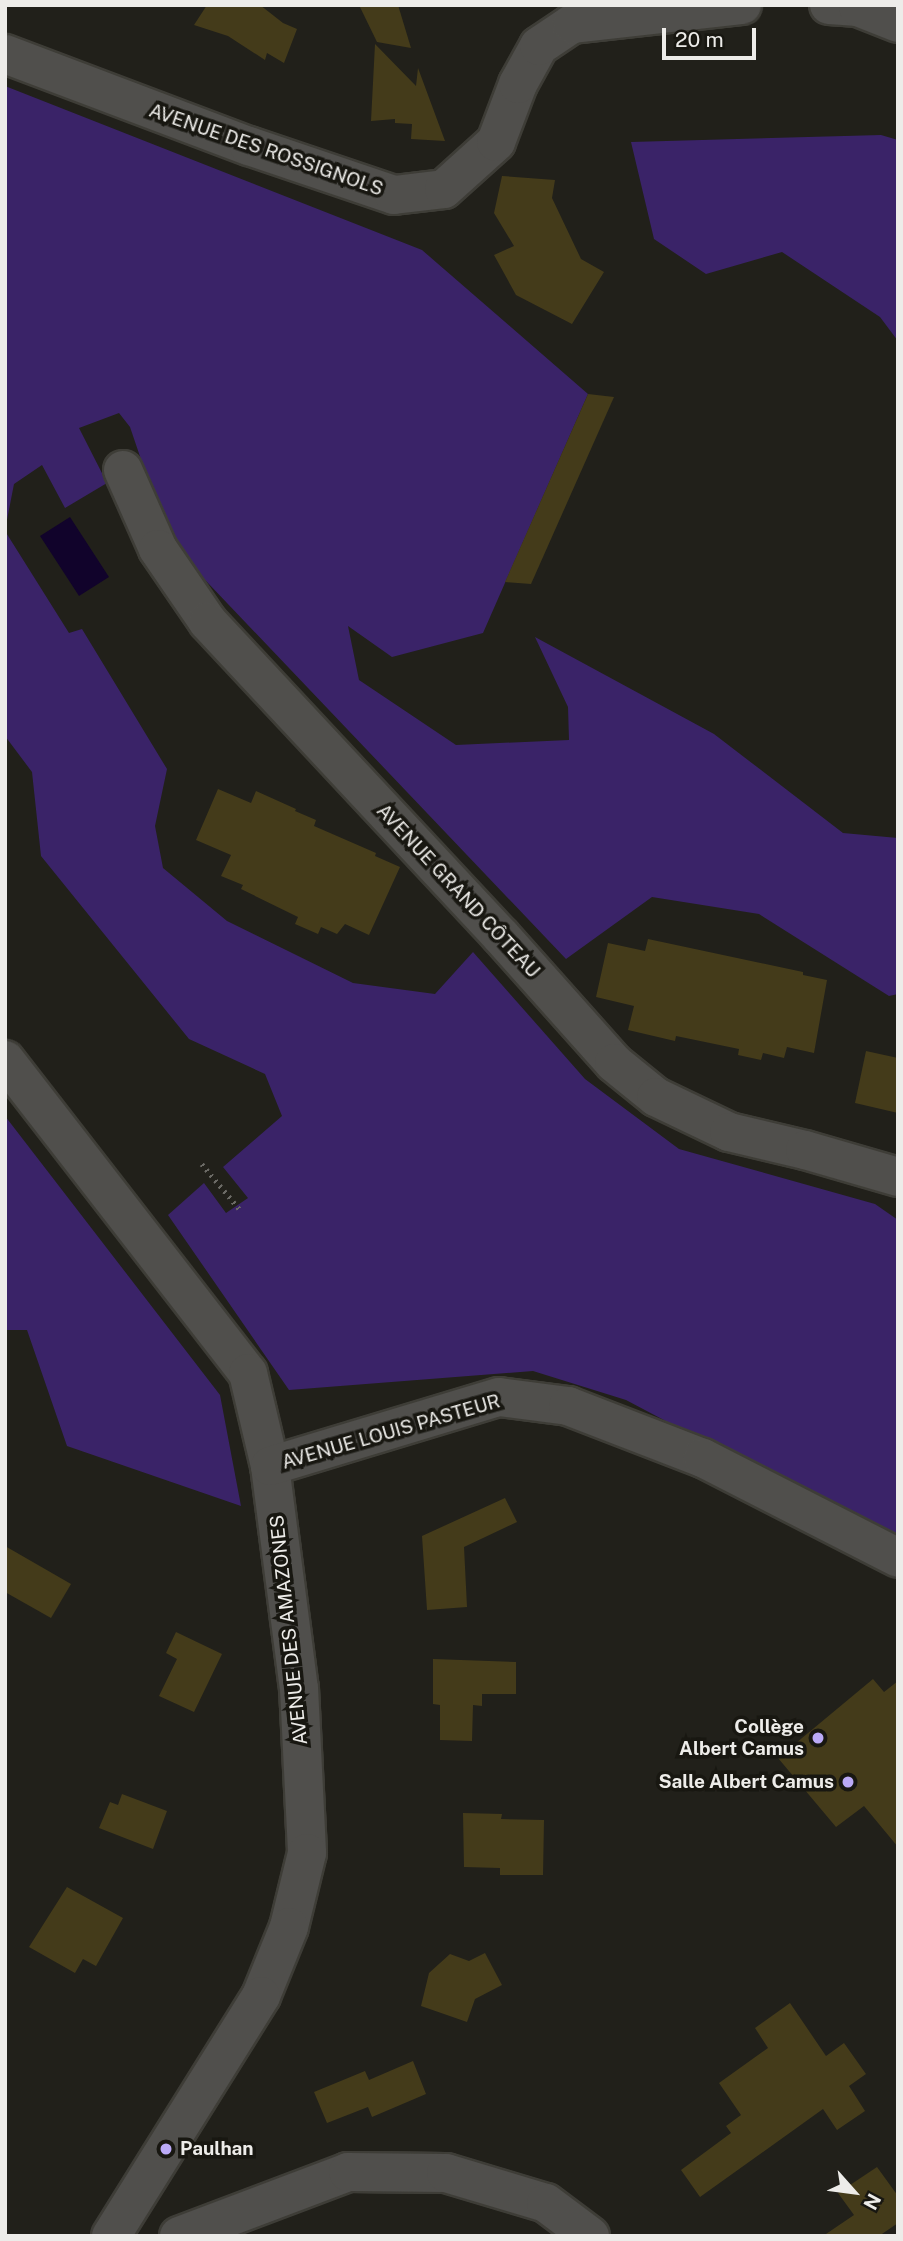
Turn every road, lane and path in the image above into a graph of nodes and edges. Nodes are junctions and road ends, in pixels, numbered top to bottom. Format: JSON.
{"nodes":[{"id":1,"x":742,"y":5,"type":"edge"},
{"id":2,"x":828,"y":5,"type":"edge"},
{"id":3,"x":898,"y":23,"type":"edge"},
{"id":4,"x":5,"y":54,"type":"edge"},
{"id":5,"x":123,"y":470,"type":"dead end"},
{"id":6,"x":5,"y":1060,"type":"edge"},
{"id":7,"x":202,"y":1164,"type":"dead end"},
{"id":8,"x":898,"y":1177,"type":"edge"},
{"id":9,"x":242,"y":1212,"type":"dead end"},
{"id":10,"x":270,"y":1466,"type":"junction"},
{"id":11,"x":898,"y":1558,"type":"edge"},
{"id":12,"x":110,"y":2236,"type":"edge"},
{"id":13,"x":179,"y":2236,"type":"edge"},
{"id":14,"x":590,"y":2236,"type":"edge"}],
"edges":[{"from":1,"to":4,"type":"street","name":"AVENUE DES ROSSIGNOLS"},
{"from":2,"to":3,"type":"street"},
{"from":5,"to":8,"type":"street","name":"AVENUE GRAND CÔTEAU"},
{"from":6,"to":10,"type":"street","name":"AVENUE DES AMAZONES"},
{"from":7,"to":9,"type":"path"},
{"from":10,"to":11,"type":"street","name":"AVENUE LOUIS PASTEUR"},
{"from":10,"to":12,"type":"street","name":"AVENUE DES AMAZONES"},
{"from":13,"to":14,"type":"street"}]}
